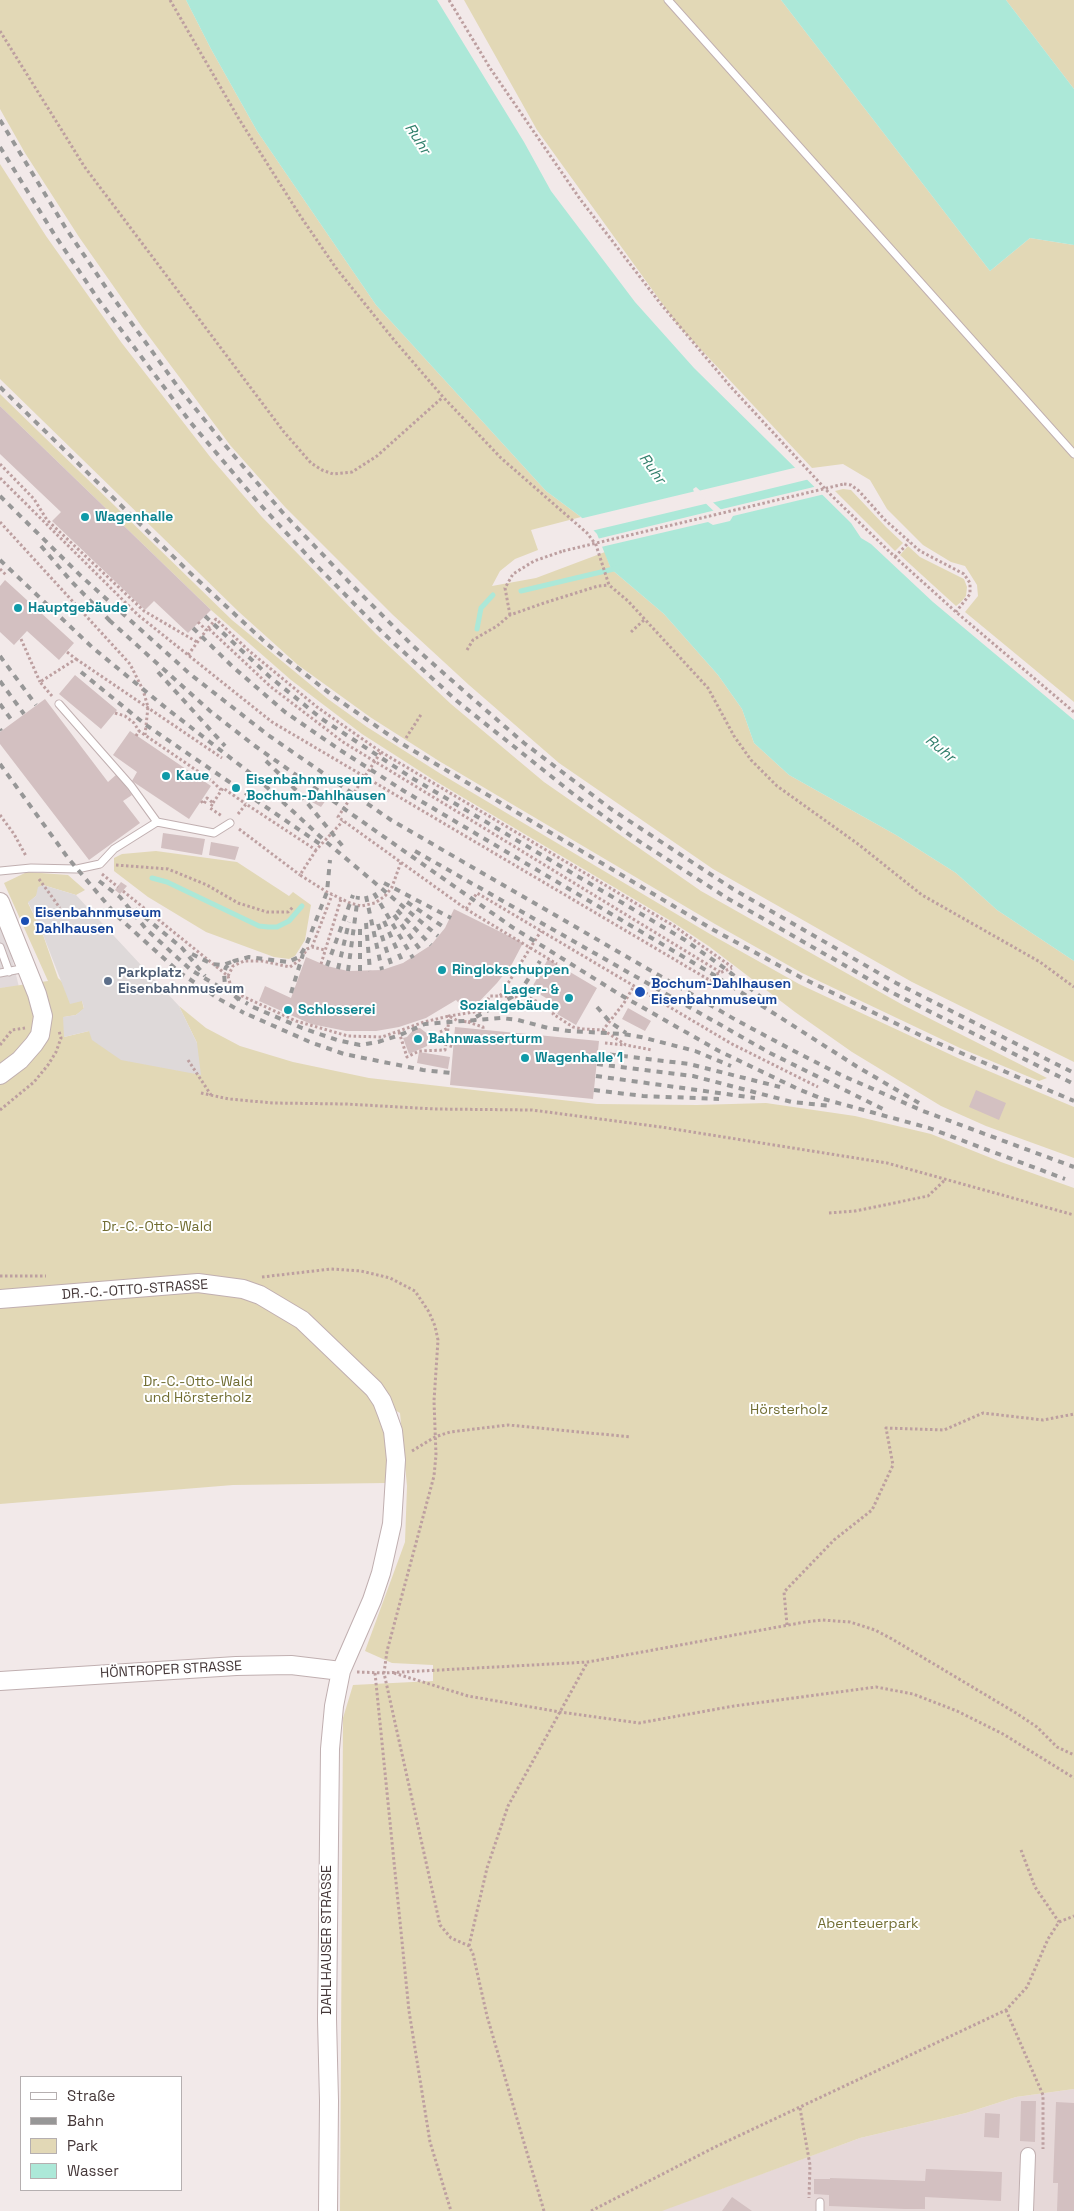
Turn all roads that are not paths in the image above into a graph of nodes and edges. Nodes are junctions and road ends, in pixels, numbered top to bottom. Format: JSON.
{"nodes":[{"id":1,"x":668,"y":0,"type":"edge"},
{"id":2,"x":1073,"y":451,"type":"edge"},
{"id":3,"x":59,"y":704,"type":"road end"},
{"id":4,"x":157,"y":822,"type":"junction"},
{"id":5,"x":230,"y":823,"type":"road end"},
{"id":6,"x":0,"y":871,"type":"edge"},
{"id":7,"x":0,"y":902,"type":"edge"},
{"id":8,"x":0,"y":946,"type":"edge"},
{"id":9,"x":27,"y":968,"type":"junction"},
{"id":10,"x":9,"y":972,"type":"junction"},
{"id":11,"x":0,"y":973,"type":"edge"},
{"id":12,"x":0,"y":1075,"type":"edge"},
{"id":13,"x":0,"y":1299,"type":"edge"},
{"id":14,"x":396,"y":1484,"type":"joint"},
{"id":15,"x":341,"y":1671,"type":"junction"},
{"id":16,"x":0,"y":1681,"type":"edge"},
{"id":17,"x":1028,"y":2155,"type":"road end"},
{"id":18,"x":820,"y":2202,"type":"dead end"},
{"id":19,"x":328,"y":2211,"type":"edge"},
{"id":20,"x":820,"y":2211,"type":"edge"},
{"id":21,"x":1026,"y":2211,"type":"edge"}],
"edges":[{"from":1,"to":2,"type":"lane"},
{"from":3,"to":4,"type":"lane"},
{"from":4,"to":5,"type":"lane"},
{"from":4,"to":6,"type":"lane"},
{"from":7,"to":9,"type":"street"},
{"from":8,"to":10,"type":"lane"},
{"from":9,"to":10,"type":"lane"},
{"from":9,"to":12,"type":"street"},
{"from":10,"to":11,"type":"lane"},
{"from":13,"to":14,"type":"street","name":"DR.-C.-OTTO-STRASSE"},
{"from":14,"to":15,"type":"street","name":"DAHLHAUSER STRASSE"},
{"from":15,"to":16,"type":"street","name":"HÖNTROPER STRASSE"},
{"from":15,"to":19,"type":"street","name":"DAHLHAUSER STRASSE"},
{"from":17,"to":21,"type":"street"},
{"from":18,"to":20,"type":"lane"}]}
